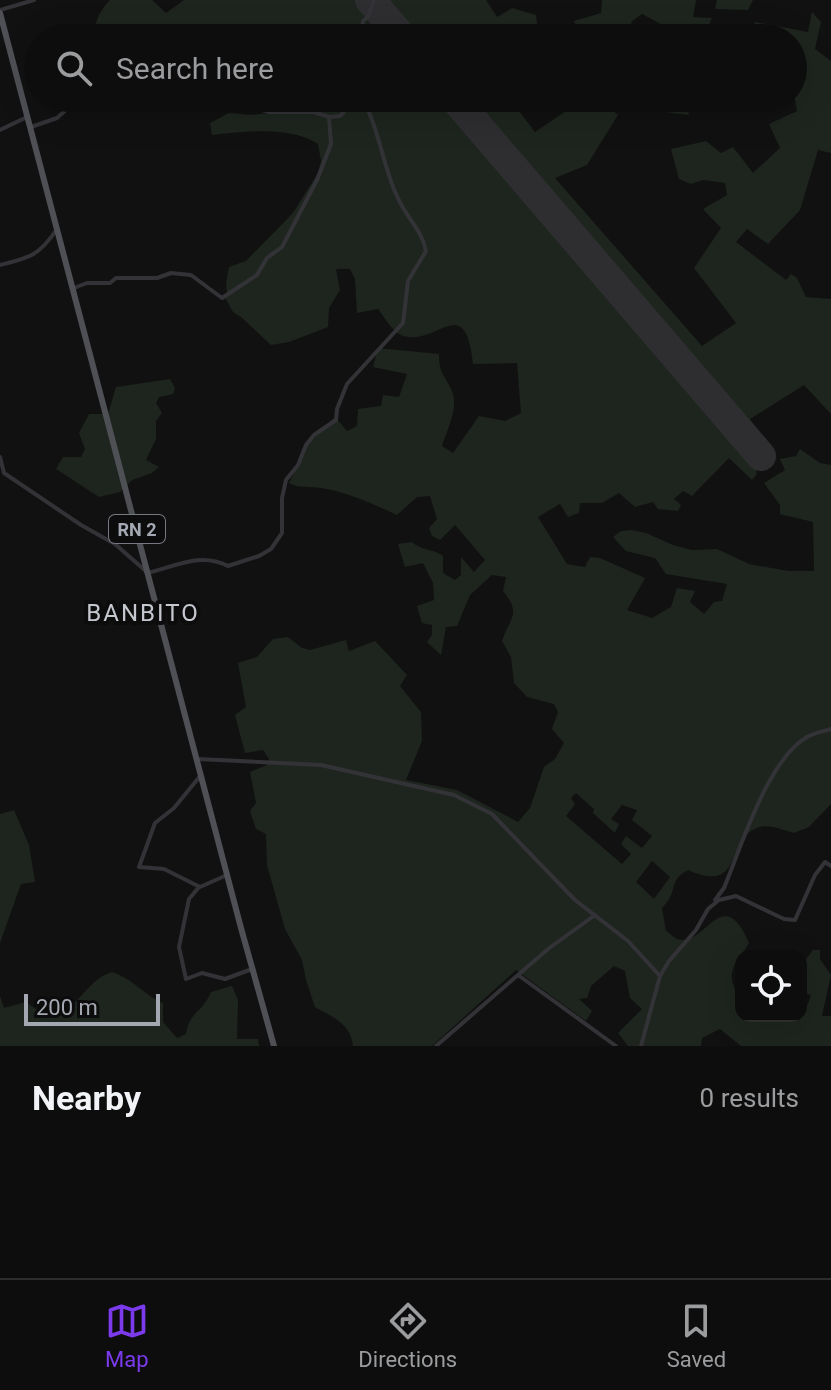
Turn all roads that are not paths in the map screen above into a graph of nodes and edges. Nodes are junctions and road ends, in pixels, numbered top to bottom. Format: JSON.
{"nodes":[{"id":1,"x":34,"y":0,"type":"edge"},
{"id":2,"x":374,"y":0,"type":"edge"},
{"id":3,"x":0,"y":11,"type":"edge"},
{"id":4,"x":363,"y":24,"type":"edge"},
{"id":5,"x":24,"y":105,"type":"edge"},
{"id":6,"x":26,"y":112,"type":"edge"},
{"id":7,"x":64,"y":112,"type":"edge"},
{"id":8,"x":270,"y":112,"type":"edge"},
{"id":9,"x":314,"y":112,"type":"edge"},
{"id":10,"x":314,"y":112,"type":"edge"},
{"id":11,"x":344,"y":112,"type":"edge"},
{"id":12,"x":371,"y":112,"type":"edge"},
{"id":13,"x":27,"y":117,"type":"junction"},
{"id":14,"x":329,"y":117,"type":"junction"},
{"id":15,"x":29,"y":128,"type":"junction"},
{"id":16,"x":0,"y":130,"type":"edge"},
{"id":17,"x":58,"y":227,"type":"junction"},
{"id":18,"x":0,"y":265,"type":"edge"},
{"id":19,"x":74,"y":288,"type":"junction"},
{"id":20,"x":1,"y":461,"type":"edge"},
{"id":21,"x":148,"y":573,"type":"junction"},
{"id":22,"x":831,"y":729,"type":"edge"},
{"id":23,"x":197,"y":759,"type":"junction"},
{"id":24,"x":201,"y":775,"type":"junction"},
{"id":25,"x":831,"y":866,"type":"edge"},
{"id":26,"x":227,"y":875,"type":"junction"},
{"id":27,"x":200,"y":887,"type":"junction"},
{"id":28,"x":708,"y":909,"type":"junction"},
{"id":29,"x":595,"y":915,"type":"junction"},
{"id":30,"x":252,"y":969,"type":"junction"},
{"id":31,"x":518,"y":975,"type":"junction"},
{"id":32,"x":660,"y":976,"type":"junction"},
{"id":33,"x":274,"y":1046,"type":"edge"},
{"id":34,"x":436,"y":1046,"type":"edge"},
{"id":35,"x":616,"y":1046,"type":"edge"},
{"id":36,"x":641,"y":1046,"type":"edge"}],
"edges":[{"from":1,"to":3,"type":"street"},
{"from":2,"to":4,"type":"street"},
{"from":3,"to":5,"type":"main road","number":"RN 2"},
{"from":6,"to":13,"type":"main road","number":"RN 2"},
{"from":7,"to":15,"type":"street"},
{"from":8,"to":10,"type":"street"},
{"from":9,"to":14,"type":"street"},
{"from":11,"to":14,"type":"street"},
{"from":12,"to":21,"type":"street"},
{"from":13,"to":15,"type":"main road","number":"RN 2"},
{"from":13,"to":16,"type":"street"},
{"from":14,"to":19,"type":"street"},
{"from":15,"to":17,"type":"main road","number":"RN 2"},
{"from":17,"to":18,"type":"street"},
{"from":17,"to":19,"type":"main road","number":"RN 2"},
{"from":19,"to":21,"type":"main road","number":"RN 2"},
{"from":20,"to":21,"type":"street"},
{"from":21,"to":23,"type":"main road","number":"RN 2"},
{"from":22,"to":28,"type":"street"},
{"from":23,"to":24,"type":"main road","number":"RN 2"},
{"from":23,"to":29,"type":"street"},
{"from":24,"to":26,"type":"main road","number":"RN 2"},
{"from":24,"to":27,"type":"street"},
{"from":25,"to":28,"type":"street"},
{"from":26,"to":27,"type":"street"},
{"from":26,"to":30,"type":"main road","number":"RN 2"},
{"from":27,"to":30,"type":"street"},
{"from":28,"to":32,"type":"street"},
{"from":29,"to":31,"type":"street"},
{"from":29,"to":32,"type":"street"},
{"from":30,"to":33,"type":"main road","number":"RN 2"},
{"from":31,"to":34,"type":"street"},
{"from":31,"to":35,"type":"street"},
{"from":32,"to":36,"type":"street"}]}
